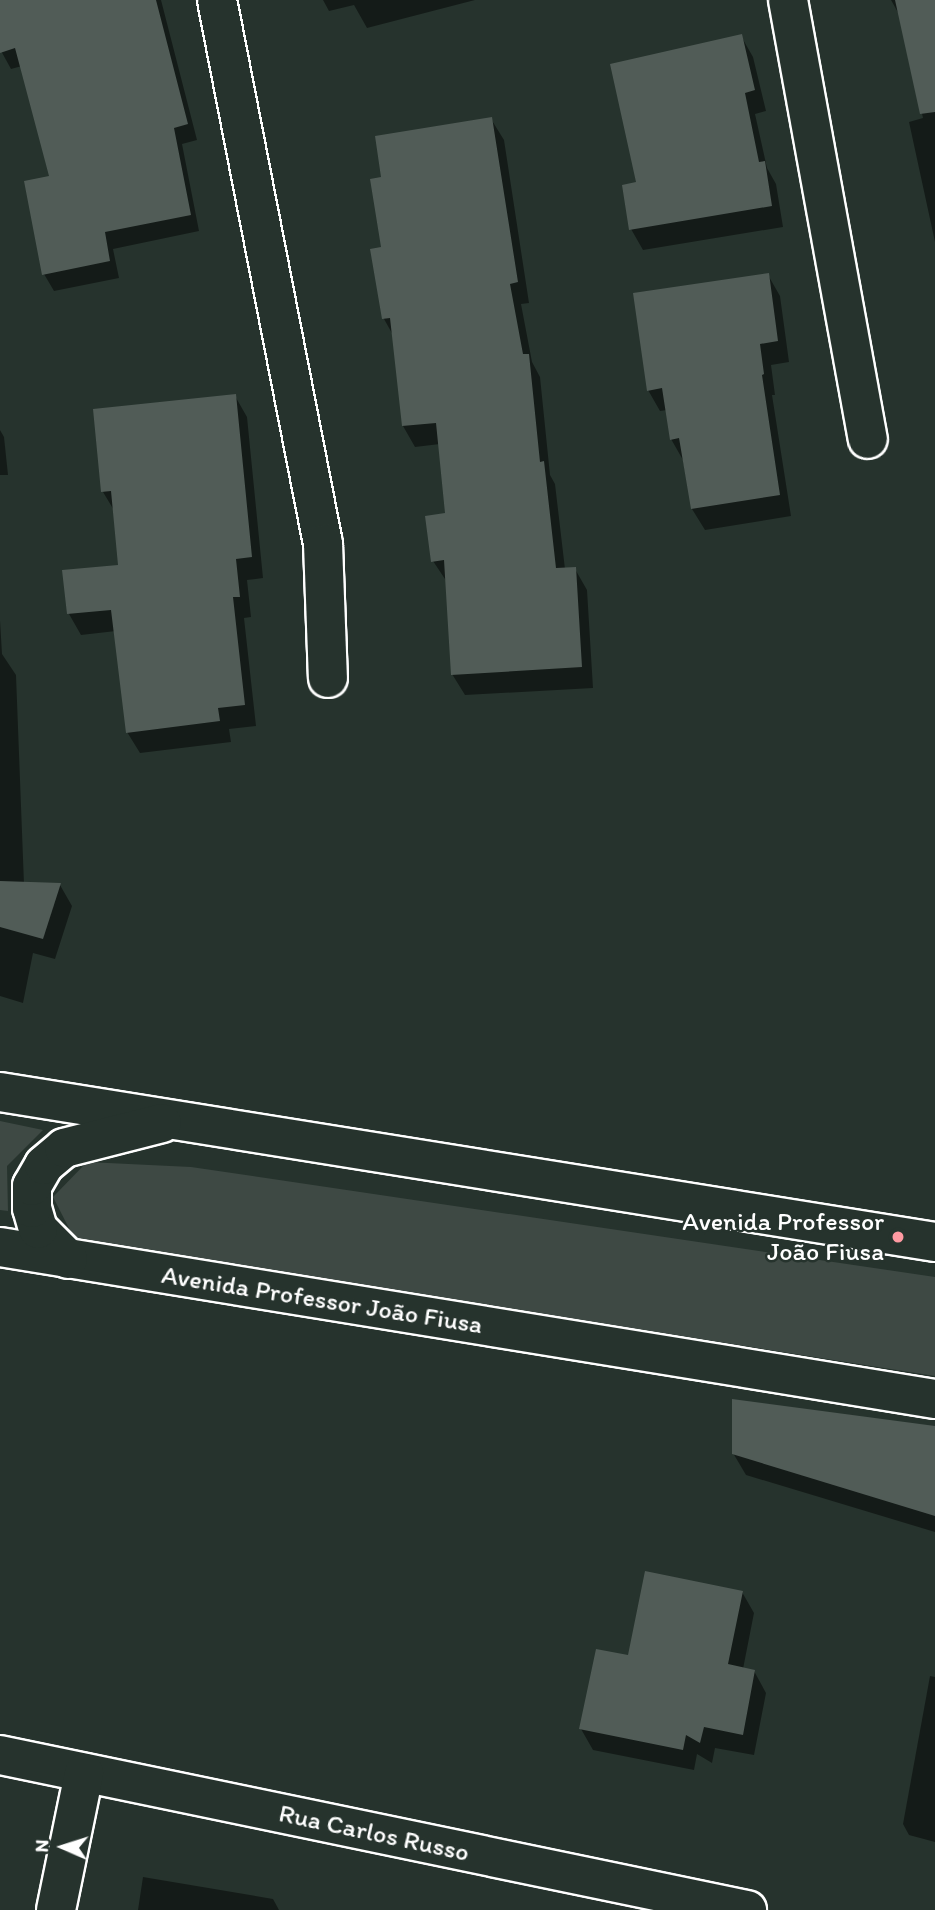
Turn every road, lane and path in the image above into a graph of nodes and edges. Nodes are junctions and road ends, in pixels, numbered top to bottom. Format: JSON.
{"nodes":[{"id":1,"x":217,"y":0,"type":"edge"},
{"id":2,"x":788,"y":0,"type":"edge"},
{"id":3,"x":868,"y":439,"type":"dead end"},
{"id":4,"x":328,"y":678,"type":"dead end"},
{"id":5,"x":0,"y":1092,"type":"edge"},
{"id":6,"x":178,"y":1119,"type":"junction"},
{"id":7,"x":935,"y":1242,"type":"edge"},
{"id":8,"x":0,"y":1247,"type":"edge"},
{"id":9,"x":68,"y":1259,"type":"junction"},
{"id":10,"x":935,"y":1399,"type":"edge"},
{"id":11,"x":0,"y":1755,"type":"edge"},
{"id":12,"x":84,"y":1773,"type":"junction"},
{"id":13,"x":56,"y":1910,"type":"edge"},
{"id":14,"x":747,"y":1910,"type":"edge"}],
"edges":[{"from":1,"to":4,"type":"main road"},
{"from":2,"to":3,"type":"main road"},
{"from":5,"to":6,"type":"main road"},
{"from":6,"to":7,"type":"main road"},
{"from":6,"to":9,"type":"main road"},
{"from":8,"to":9,"type":"main road","name":"Avenida Professor João Fiusa"},
{"from":9,"to":10,"type":"main road","name":"Avenida Professor João Fiusa"},
{"from":11,"to":12,"type":"main road","name":"Rua Carlos Russo"},
{"from":12,"to":13,"type":"main road"},
{"from":12,"to":14,"type":"main road","name":"Rua Carlos Russo"}]}
